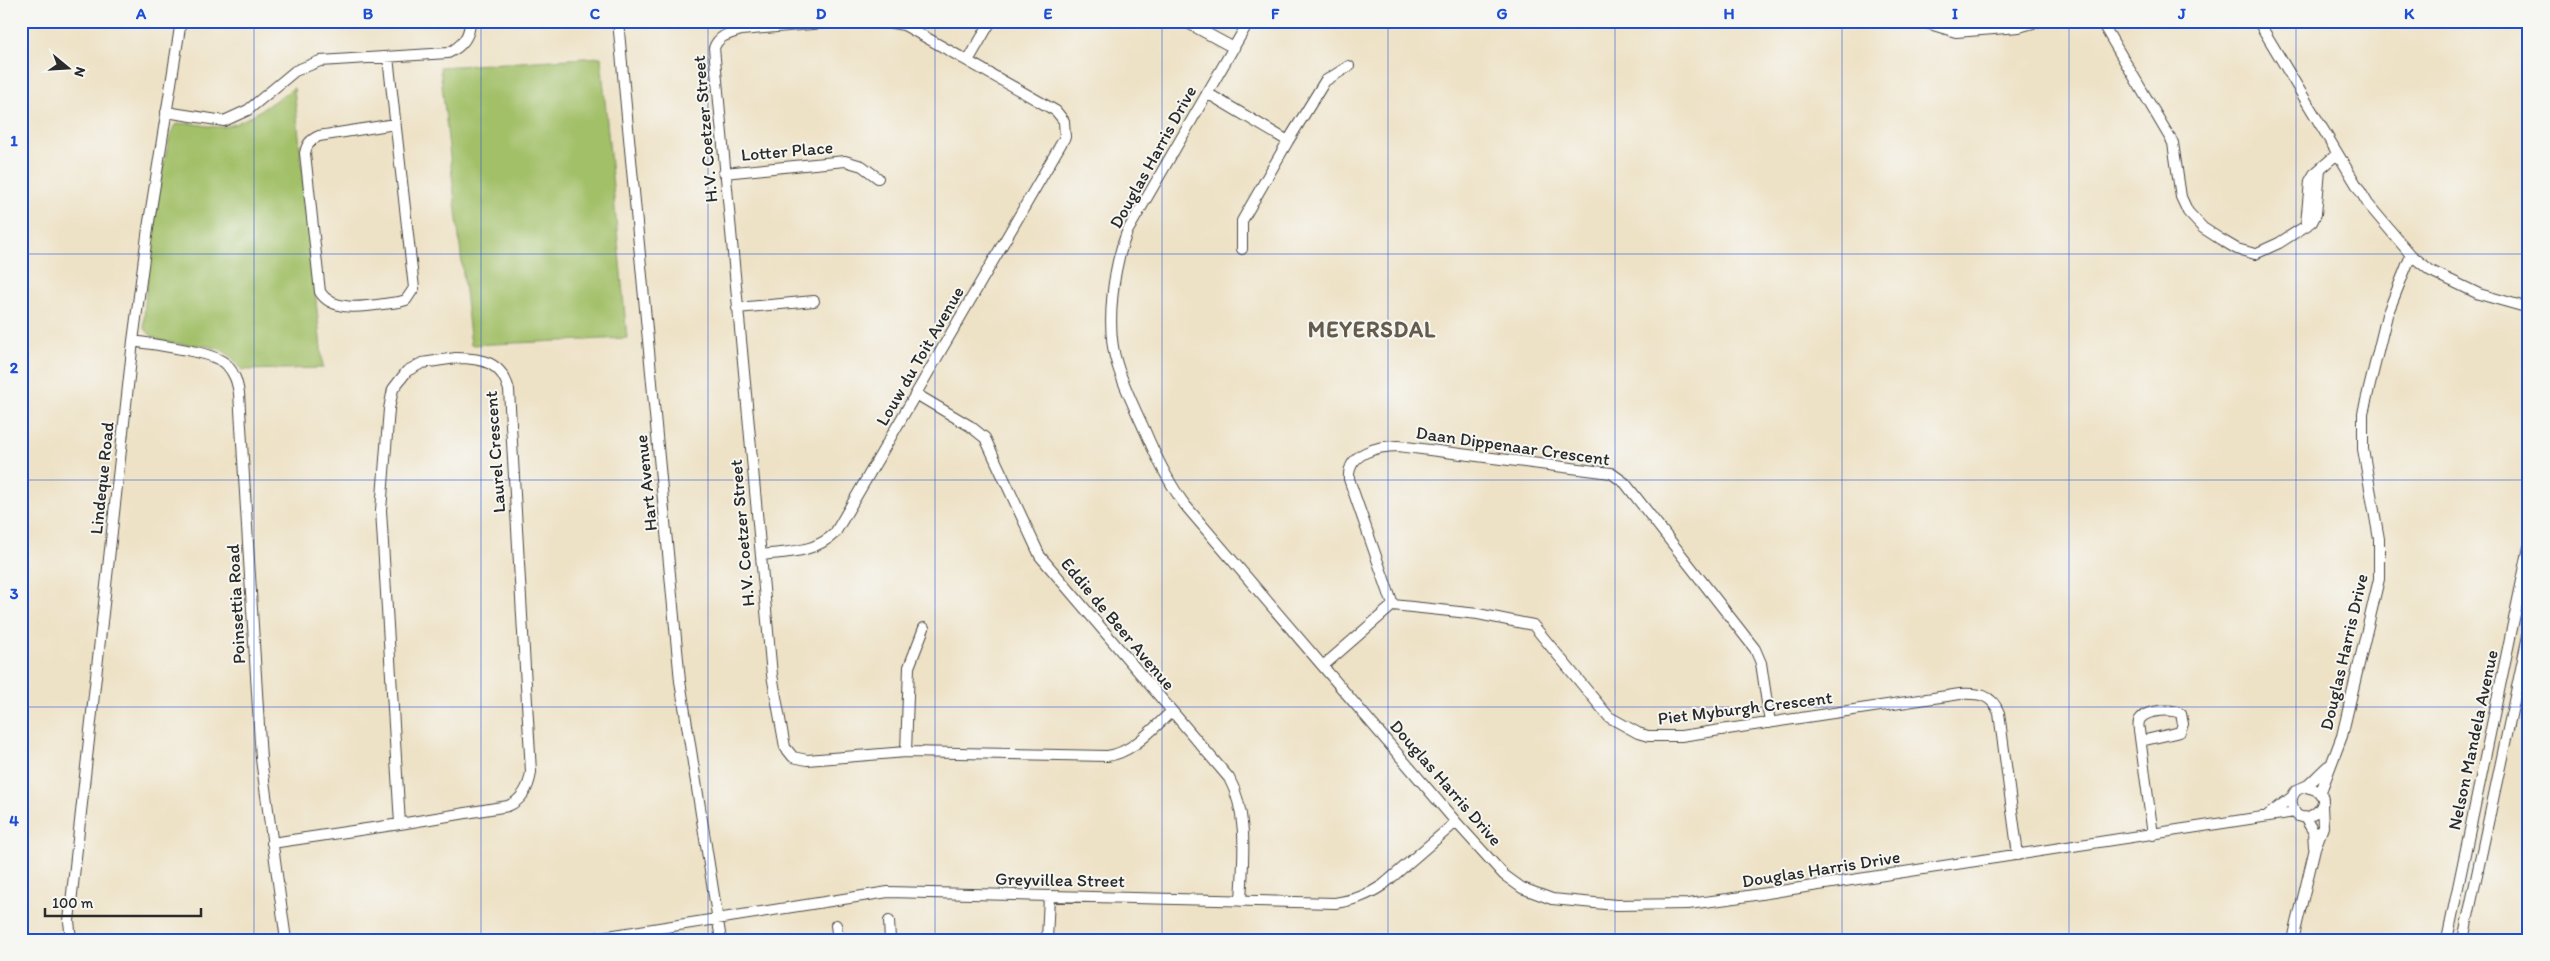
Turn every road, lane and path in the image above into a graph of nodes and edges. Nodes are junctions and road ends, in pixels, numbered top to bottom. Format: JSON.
{"nodes":[{"id":1,"x":181,"y":21,"type":"edge"},
{"id":2,"x":470,"y":21,"type":"edge"},
{"id":3,"x":618,"y":21,"type":"edge"},
{"id":4,"x":846,"y":21,"type":"edge"},
{"id":5,"x":881,"y":21,"type":"edge"},
{"id":6,"x":991,"y":21,"type":"edge"},
{"id":7,"x":1184,"y":21,"type":"edge"},
{"id":8,"x":1249,"y":21,"type":"edge"},
{"id":9,"x":1920,"y":21,"type":"edge"},
{"id":10,"x":2040,"y":21,"type":"edge"},
{"id":11,"x":2101,"y":21,"type":"edge"},
{"id":12,"x":2258,"y":21,"type":"edge"},
{"id":13,"x":1234,"y":48,"type":"junction"},
{"id":14,"x":388,"y":57,"type":"junction"},
{"id":15,"x":968,"y":61,"type":"junction"},
{"id":16,"x":1349,"y":66,"type":"dead end"},
{"id":17,"x":1207,"y":93,"type":"junction"},
{"id":18,"x":166,"y":112,"type":"junction"},
{"id":19,"x":395,"y":124,"type":"junction"},
{"id":20,"x":1288,"y":141,"type":"junction"},
{"id":21,"x":2337,"y":154,"type":"junction"},
{"id":22,"x":724,"y":173,"type":"junction"},
{"id":23,"x":878,"y":178,"type":"dead end"},
{"id":24,"x":1242,"y":248,"type":"dead end"},
{"id":25,"x":2410,"y":255,"type":"junction"},
{"id":26,"x":814,"y":301,"type":"dead end"},
{"id":27,"x":737,"y":308,"type":"junction"},
{"id":28,"x":2527,"y":308,"type":"edge"},
{"id":29,"x":133,"y":340,"type":"junction"},
{"id":30,"x":916,"y":394,"type":"junction"},
{"id":31,"x":2529,"y":548,"type":"edge"},
{"id":32,"x":761,"y":556,"type":"junction"},
{"id":33,"x":1393,"y":604,"type":"junction"},
{"id":34,"x":924,"y":628,"type":"dead end"},
{"id":35,"x":2529,"y":631,"type":"edge"},
{"id":36,"x":1323,"y":666,"type":"junction"},
{"id":37,"x":1171,"y":712,"type":"junction"},
{"id":38,"x":1770,"y":724,"type":"junction"},
{"id":39,"x":2141,"y":741,"type":"junction"},
{"id":40,"x":906,"y":752,"type":"junction"},
{"id":41,"x":2330,"y":764,"type":"junction"},
{"id":42,"x":2306,"y":787,"type":"junction"},
{"id":43,"x":2292,"y":797,"type":"junction"},
{"id":44,"x":2321,"y":799,"type":"junction"},
{"id":45,"x":2268,"y":815,"type":"junction"},
{"id":46,"x":2300,"y":815,"type":"junction"},
{"id":47,"x":1456,"y":822,"type":"junction"},
{"id":48,"x":400,"y":824,"type":"junction"},
{"id":49,"x":2153,"y":835,"type":"junction"},
{"id":50,"x":272,"y":842,"type":"junction"},
{"id":51,"x":2315,"y":848,"type":"junction"},
{"id":52,"x":2018,"y":855,"type":"junction"},
{"id":53,"x":1049,"y":896,"type":"junction"},
{"id":54,"x":1241,"y":901,"type":"junction"},
{"id":55,"x":717,"y":916,"type":"junction"},
{"id":56,"x":889,"y":921,"type":"dead end"},
{"id":57,"x":836,"y":926,"type":"dead end"},
{"id":58,"x":71,"y":940,"type":"edge"},
{"id":59,"x":286,"y":940,"type":"edge"},
{"id":60,"x":583,"y":940,"type":"edge"},
{"id":61,"x":721,"y":940,"type":"edge"},
{"id":62,"x":838,"y":940,"type":"edge"},
{"id":63,"x":890,"y":940,"type":"edge"},
{"id":64,"x":1048,"y":940,"type":"edge"},
{"id":65,"x":2293,"y":940,"type":"edge"},
{"id":66,"x":2447,"y":940,"type":"edge"},
{"id":67,"x":2463,"y":940,"type":"edge"}],
"edges":[{"from":1,"to":18,"type":"street","name":"Lindeque Road"},
{"from":2,"to":14,"type":"street"},
{"from":3,"to":55,"type":"street","name":"Hart Avenue"},
{"from":4,"to":22,"type":"street","name":"H.V. Coetzer Street"},
{"from":5,"to":15,"type":"street"},
{"from":6,"to":15,"type":"street"},
{"from":7,"to":13,"type":"street"},
{"from":8,"to":13,"type":"street","name":"Douglas Harris Drive"},
{"from":9,"to":10,"type":"street"},
{"from":11,"to":21,"type":"street"},
{"from":12,"to":21,"type":"street"},
{"from":13,"to":17,"type":"street","name":"Douglas Harris Drive"},
{"from":14,"to":18,"type":"street"},
{"from":14,"to":19,"type":"street"},
{"from":15,"to":30,"type":"street","name":"Louw du Toit Avenue"},
{"from":16,"to":20,"type":"street"},
{"from":17,"to":20,"type":"street"},
{"from":17,"to":36,"type":"street","name":"Douglas Harris Drive"},
{"from":18,"to":29,"type":"street","name":"Lindeque Road"},
{"from":19,"to":19,"type":"street"},
{"from":20,"to":24,"type":"street"},
{"from":21,"to":25,"type":"street"},
{"from":22,"to":23,"type":"street","name":"Lotter Place"},
{"from":22,"to":27,"type":"street","name":"H.V. Coetzer Street"},
{"from":25,"to":28,"type":"street"},
{"from":25,"to":41,"type":"street","name":"Douglas Harris Drive"},
{"from":26,"to":27,"type":"street"},
{"from":27,"to":32,"type":"street","name":"H.V. Coetzer Street"},
{"from":29,"to":50,"type":"street","name":"Poinsettia Road"},
{"from":29,"to":58,"type":"street","name":"Lindeque Road"},
{"from":30,"to":32,"type":"street","name":"Louw du Toit Avenue"},
{"from":30,"to":37,"type":"street","name":"Eddie de Beer Avenue"},
{"from":31,"to":66,"type":"street","name":"Nelson Mandela Avenue"},
{"from":32,"to":40,"type":"street","name":"H.V. Coetzer Street"},
{"from":33,"to":36,"type":"street"},
{"from":33,"to":38,"type":"street","name":"Piet Myburgh Crescent"},
{"from":33,"to":38,"type":"street","name":"Daan Dippenaar Crescent"},
{"from":34,"to":40,"type":"street"},
{"from":35,"to":67,"type":"street","name":"Nelson Mandela Avenue"},
{"from":36,"to":47,"type":"street","name":"Douglas Harris Drive"},
{"from":37,"to":40,"type":"street","name":"H.V. Coetzer Street"},
{"from":37,"to":54,"type":"street","name":"Eddie de Beer Avenue"},
{"from":38,"to":52,"type":"street","name":"Piet Myburgh Crescent"},
{"from":39,"to":39,"type":"street"},
{"from":39,"to":49,"type":"street"},
{"from":41,"to":42,"type":"street","name":"Douglas Harris Drive"},
{"from":41,"to":44,"type":"street","name":"Douglas Harris Drive"},
{"from":42,"to":43,"type":"street","name":"Douglas Harris Drive"},
{"from":42,"to":44,"type":"street"},
{"from":43,"to":45,"type":"street","name":"Douglas Harris Drive"},
{"from":43,"to":46,"type":"street"},
{"from":44,"to":46,"type":"street"},
{"from":44,"to":51,"type":"street","name":"Douglas Harris Drive"},
{"from":45,"to":46,"type":"street"},
{"from":45,"to":49,"type":"street","name":"Douglas Harris Drive"},
{"from":46,"to":51,"type":"street"},
{"from":47,"to":52,"type":"street","name":"Douglas Harris Drive"},
{"from":47,"to":54,"type":"street","name":"Greyvillea Street"},
{"from":48,"to":48,"type":"street","name":"Laurel Crescent"},
{"from":48,"to":50,"type":"street"},
{"from":49,"to":52,"type":"street","name":"Douglas Harris Drive"},
{"from":50,"to":59,"type":"street","name":"Poinsettia Road"},
{"from":51,"to":65,"type":"street","name":"Douglas Harris Drive"},
{"from":53,"to":54,"type":"street","name":"Greyvillea Street"},
{"from":53,"to":55,"type":"street","name":"Greyvillea Street"},
{"from":53,"to":64,"type":"street"},
{"from":55,"to":60,"type":"street","name":"Greyvillea Street"},
{"from":55,"to":61,"type":"street","name":"Hart Avenue"},
{"from":56,"to":63,"type":"street"},
{"from":57,"to":62,"type":"street"}]}
